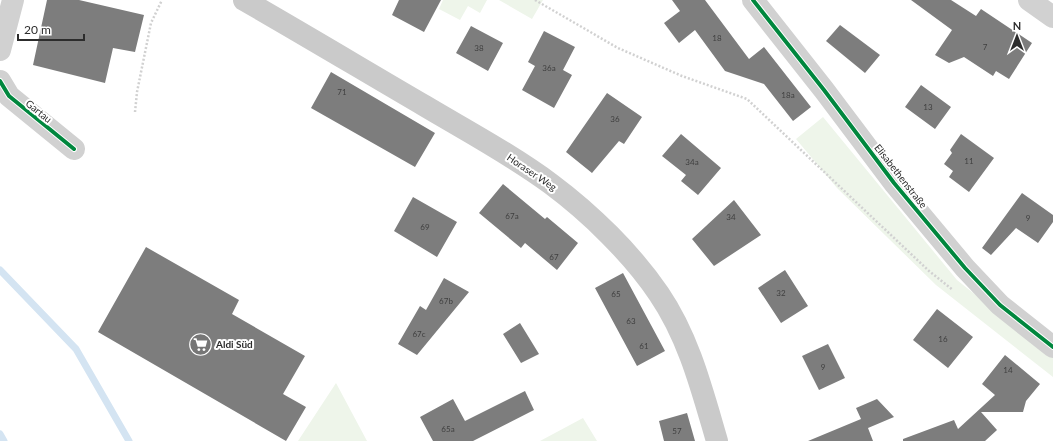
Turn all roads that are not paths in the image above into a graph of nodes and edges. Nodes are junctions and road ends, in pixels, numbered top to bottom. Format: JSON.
{"nodes":[{"id":1,"x":13,"y":0,"type":"edge"},
{"id":2,"x":244,"y":0,"type":"edge"},
{"id":3,"x":753,"y":0,"type":"edge"},
{"id":4,"x":1029,"y":0,"type":"edge"},
{"id":5,"x":1053,"y":17,"type":"edge"},
{"id":6,"x":0,"y":50,"type":"edge"},
{"id":7,"x":0,"y":81,"type":"edge"},
{"id":8,"x":74,"y":149,"type":"dead end"},
{"id":9,"x":1053,"y":347,"type":"edge"},
{"id":10,"x":717,"y":441,"type":"edge"}],
"edges":[{"from":1,"to":6,"type":"street"},
{"from":2,"to":10,"type":"main road","name":"Horaser Weg"},
{"from":3,"to":9,"type":"street","name":"Elisabethenstraße"},
{"from":4,"to":5,"type":"street"},
{"from":7,"to":8,"type":"street","name":"Gartau"}]}
